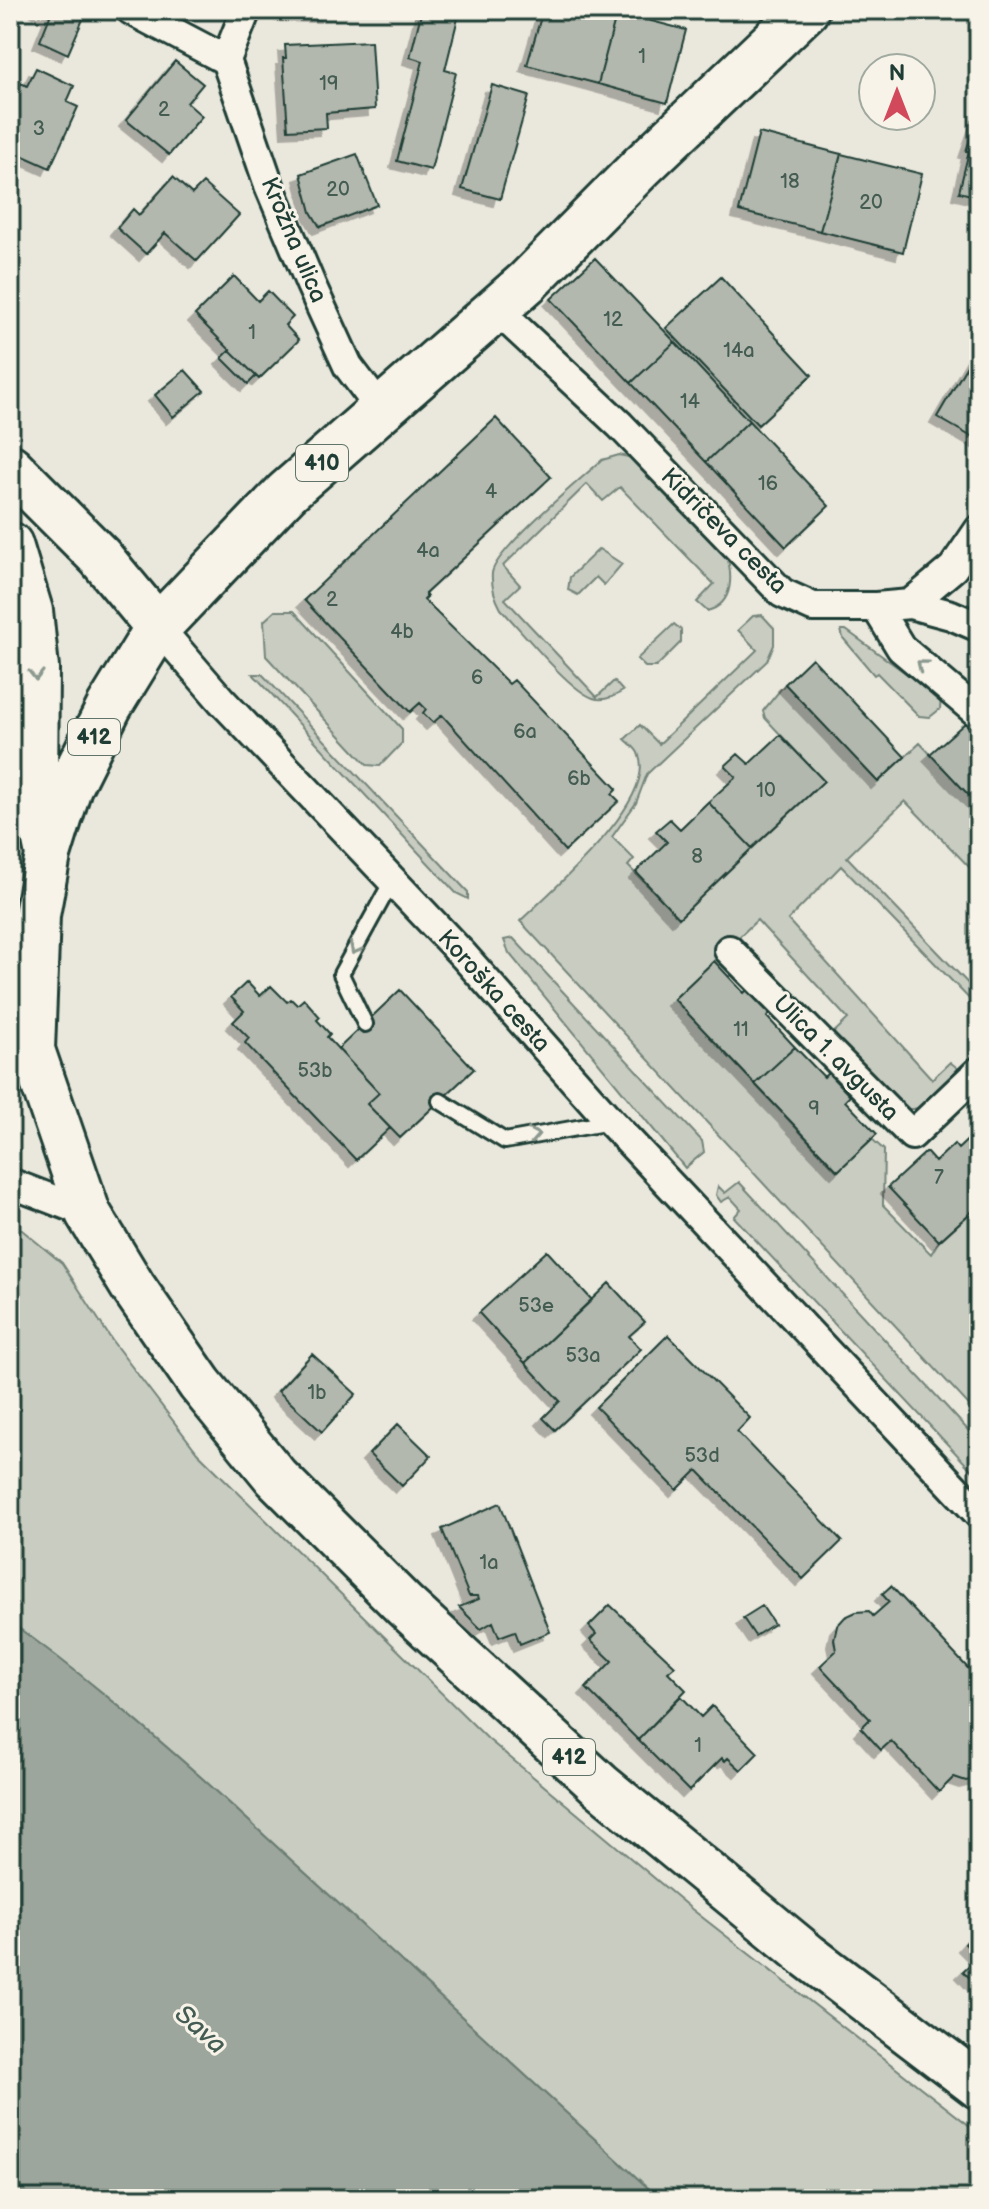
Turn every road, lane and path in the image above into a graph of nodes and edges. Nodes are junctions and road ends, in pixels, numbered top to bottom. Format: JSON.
{"nodes":[{"id":1,"x":131,"y":10,"type":"edge"},
{"id":2,"x":246,"y":10,"type":"edge"},
{"id":3,"x":806,"y":10,"type":"edge"},
{"id":4,"x":226,"y":60,"type":"junction"},
{"id":5,"x":496,"y":309,"type":"junction"},
{"id":6,"x":382,"y":411,"type":"junction"},
{"id":7,"x":10,"y":467,"type":"edge"},
{"id":8,"x":979,"y":530,"type":"edge"},
{"id":9,"x":10,"y":545,"type":"edge"},
{"id":10,"x":910,"y":604,"type":"junction"},
{"id":11,"x":876,"y":607,"type":"junction"},
{"id":12,"x":158,"y":627,"type":"junction"},
{"id":13,"x":979,"y":627,"type":"edge"},
{"id":14,"x":979,"y":714,"type":"edge"},
{"id":15,"x":48,"y":855,"type":"junction"},
{"id":16,"x":392,"y":881,"type":"junction"},
{"id":17,"x":729,"y":950,"type":"dead end"},
{"id":18,"x":365,"y":1024,"type":"dead end"},
{"id":19,"x":21,"y":1063,"type":"edge"},
{"id":20,"x":979,"y":1071,"type":"edge"},
{"id":21,"x":440,"y":1101,"type":"dead end"},
{"id":22,"x":611,"y":1122,"type":"junction"},
{"id":23,"x":10,"y":1183,"type":"edge"},
{"id":24,"x":88,"y":1213,"type":"junction"},
{"id":25,"x":979,"y":1514,"type":"edge"},
{"id":26,"x":979,"y":2086,"type":"edge"}],
"edges":[{"from":1,"to":4,"type":"street"},
{"from":2,"to":4,"type":"street"},
{"from":3,"to":5,"type":"main road","number":"410"},
{"from":4,"to":6,"type":"street","name":"Krožna ulica"},
{"from":5,"to":6,"type":"main road","number":"410"},
{"from":5,"to":11,"type":"street","name":"Kidričeva cesta"},
{"from":6,"to":12,"type":"main road","number":"410"},
{"from":7,"to":12,"type":"main road","name":"Koroška cesta"},
{"from":8,"to":10,"type":"street"},
{"from":9,"to":15,"type":"main road","number":"412","one_way":true},
{"from":10,"to":11,"type":"street","name":"Kidričeva cesta"},
{"from":10,"to":13,"type":"street"},
{"from":14,"to":11,"type":"street","one_way":true},
{"from":12,"to":15,"type":"main road","number":"412"},
{"from":12,"to":16,"type":"street","name":"Koroška cesta"},
{"from":15,"to":19,"type":"main road","number":"412"},
{"from":16,"to":18,"type":"lane","one_way":true},
{"from":16,"to":22,"type":"street","name":"Koroška cesta"},
{"from":17,"to":20,"type":"street","name":"Ulica 1. avgusta"},
{"from":19,"to":24,"type":"main road","number":"412"},
{"from":21,"to":22,"type":"lane","one_way":true},
{"from":22,"to":25,"type":"street","name":"Koroška cesta"},
{"from":23,"to":24,"type":"street"},
{"from":24,"to":26,"type":"main road","number":"412"}]}
